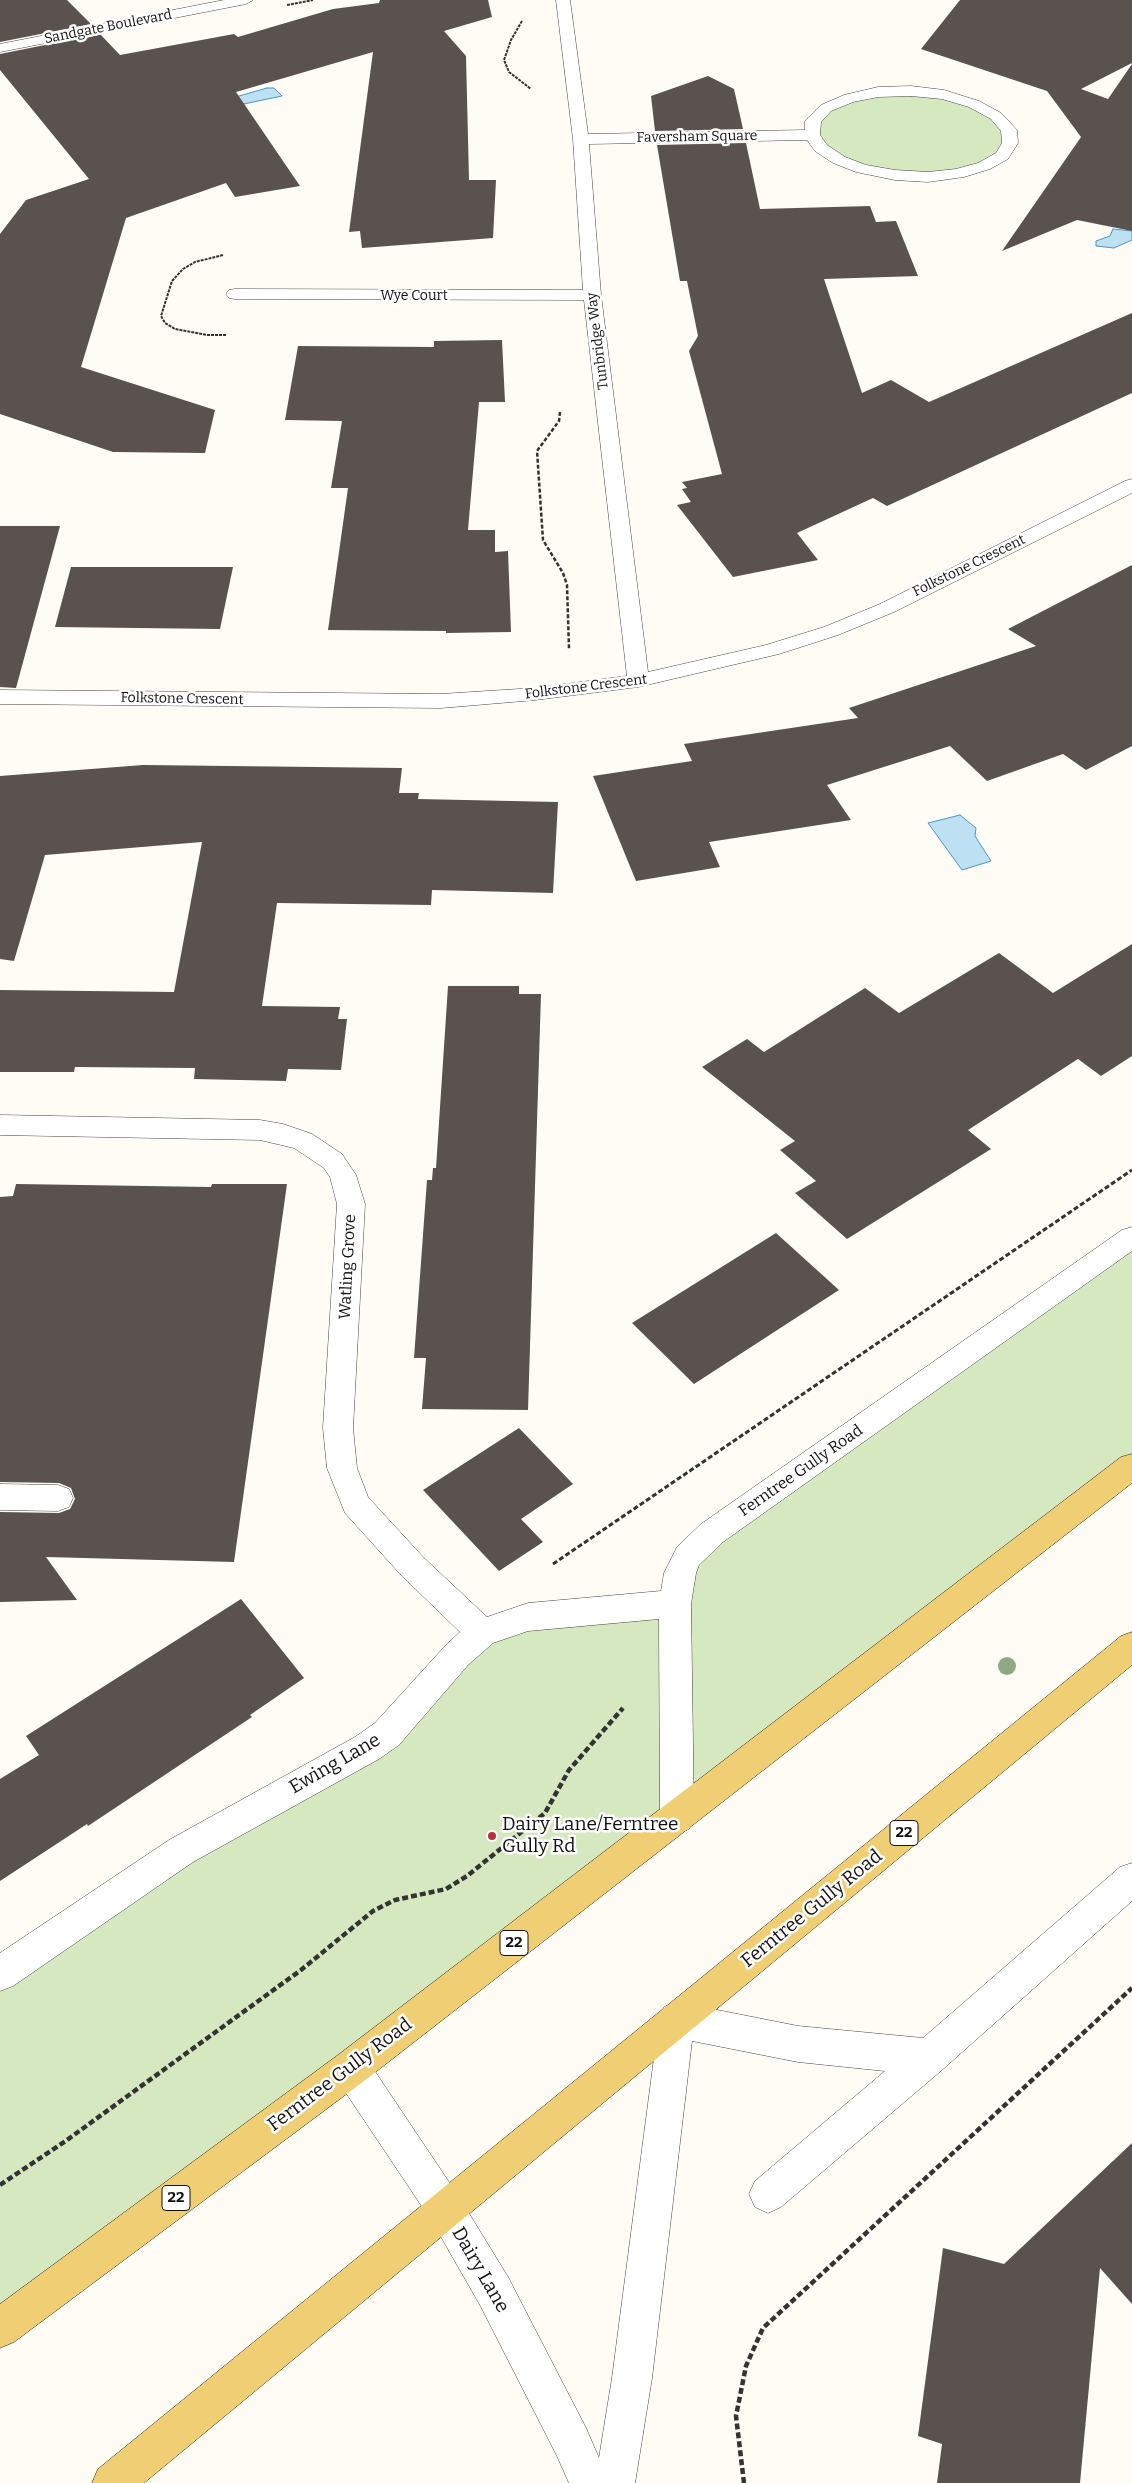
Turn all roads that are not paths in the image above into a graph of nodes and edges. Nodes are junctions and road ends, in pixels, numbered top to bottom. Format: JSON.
{"nodes":[{"id":1,"x":246,"y":0,"type":"edge"},
{"id":2,"x":563,"y":0,"type":"edge"},
{"id":3,"x":0,"y":48,"type":"edge"},
{"id":4,"x":812,"y":135,"type":"junction"},
{"id":5,"x":582,"y":139,"type":"junction"},
{"id":6,"x":235,"y":294,"type":"dead end"},
{"id":7,"x":592,"y":295,"type":"junction"},
{"id":8,"x":1132,"y":485,"type":"edge"},
{"id":9,"x":638,"y":681,"type":"junction"},
{"id":10,"x":0,"y":697,"type":"edge"},
{"id":11,"x":0,"y":1125,"type":"edge"},
{"id":12,"x":1132,"y":1237,"type":"edge"},
{"id":13,"x":1132,"y":1466,"type":"edge"},
{"id":14,"x":0,"y":1497,"type":"edge"},
{"id":15,"x":58,"y":1498,"type":"dead end"},
{"id":16,"x":675,"y":1604,"type":"junction"},
{"id":17,"x":482,"y":1633,"type":"junction"},
{"id":18,"x":1132,"y":1646,"type":"edge"},
{"id":19,"x":676,"y":1818,"type":"junction"},
{"id":20,"x":1132,"y":1879,"type":"edge"},
{"id":21,"x":0,"y":1974,"type":"edge"},
{"id":22,"x":677,"y":2020,"type":"junction"},
{"id":23,"x":928,"y":2058,"type":"junction"},
{"id":24,"x":351,"y":2068,"type":"junction"},
{"id":25,"x":768,"y":2194,"type":"dead end"},
{"id":26,"x":446,"y":2210,"type":"junction"},
{"id":27,"x":0,"y":2328,"type":"edge"},
{"id":28,"x":112,"y":2483,"type":"edge"},
{"id":29,"x":589,"y":2483,"type":"edge"},
{"id":30,"x":615,"y":2483,"type":"edge"}],
"edges":[{"from":1,"to":3,"type":"street","name":"Sandgate Boulevard"},
{"from":2,"to":5,"type":"street","name":"Tunbridge Way"},
{"from":4,"to":4,"type":"street"},
{"from":4,"to":5,"type":"street","name":"Faversham Square"},
{"from":5,"to":7,"type":"street","name":"Tunbridge Way"},
{"from":6,"to":7,"type":"street","name":"Wye Court"},
{"from":7,"to":9,"type":"street","name":"Tunbridge Way"},
{"from":8,"to":9,"type":"street","name":"Folkstone Crescent"},
{"from":9,"to":10,"type":"street","name":"Folkstone Crescent"},
{"from":11,"to":17,"type":"street","name":"Watling Grove"},
{"from":12,"to":16,"type":"street","name":"Ferntree Gully Road"},
{"from":13,"to":19,"type":"main road","name":"Ferntree Gully Road","number":"22"},
{"from":14,"to":15,"type":"street"},
{"from":16,"to":17,"type":"street","name":"Ewing Lane"},
{"from":16,"to":19,"type":"street","name":"Ferntree Gully Road"},
{"from":17,"to":21,"type":"street","name":"Ewing Lane"},
{"from":18,"to":22,"type":"main road","name":"Ferntree Gully Road","number":"22"},
{"from":19,"to":24,"type":"main road","name":"Ferntree Gully Road","number":"22"},
{"from":20,"to":23,"type":"street"},
{"from":22,"to":23,"type":"street"},
{"from":22,"to":26,"type":"main road","name":"Ferntree Gully Road","number":"22"},
{"from":22,"to":30,"type":"street"},
{"from":23,"to":25,"type":"street"},
{"from":24,"to":26,"type":"street","name":"Dairy Lane"},
{"from":24,"to":27,"type":"main road","name":"Ferntree Gully Road","number":"22"},
{"from":26,"to":28,"type":"main road","name":"Ferntree Gully Road","number":"22"},
{"from":26,"to":29,"type":"street","name":"Dairy Lane"}]}
